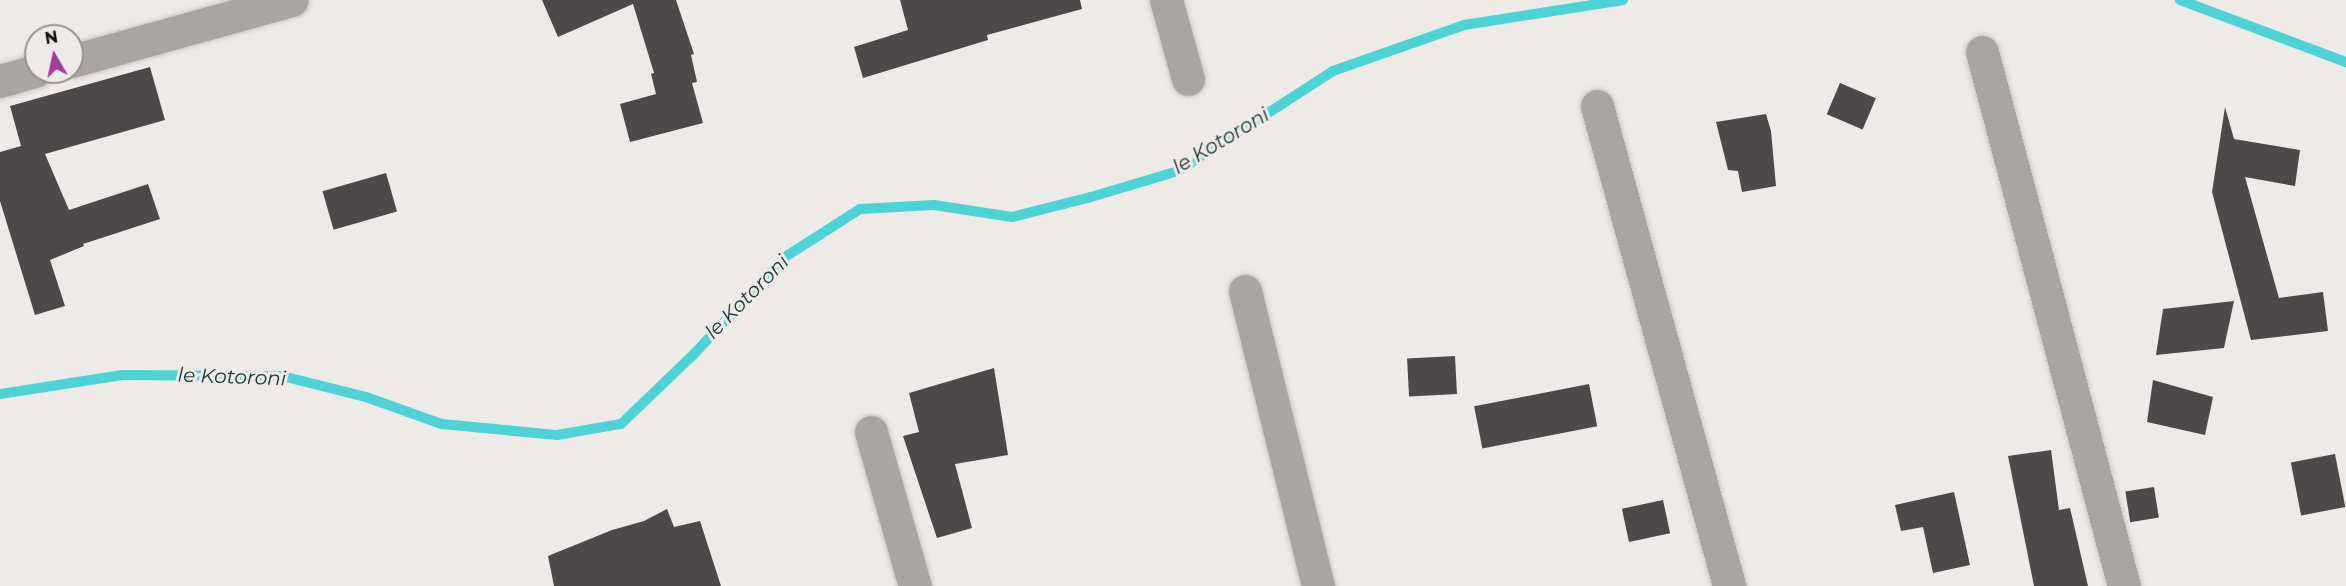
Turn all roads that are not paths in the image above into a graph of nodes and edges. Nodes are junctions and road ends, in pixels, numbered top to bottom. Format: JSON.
{"nodes":[{"id":1,"x":292,"y":0,"type":"edge"},
{"id":2,"x":1166,"y":0,"type":"edge"},
{"id":3,"x":1982,"y":52,"type":"dead end"},
{"id":4,"x":84,"y":58,"type":"edge"},
{"id":5,"x":24,"y":74,"type":"edge"},
{"id":6,"x":1188,"y":79,"type":"dead end"},
{"id":7,"x":0,"y":81,"type":"edge"},
{"id":8,"x":1597,"y":106,"type":"dead end"},
{"id":9,"x":1245,"y":291,"type":"dead end"},
{"id":10,"x":872,"y":432,"type":"dead end"},
{"id":11,"x":915,"y":586,"type":"edge"},
{"id":12,"x":1318,"y":586,"type":"edge"},
{"id":13,"x":1729,"y":586,"type":"edge"},
{"id":14,"x":2124,"y":586,"type":"edge"}],
"edges":[{"from":1,"to":4,"type":"street"},
{"from":2,"to":6,"type":"street"},
{"from":3,"to":14,"type":"street"},
{"from":5,"to":7,"type":"street"},
{"from":8,"to":13,"type":"street"},
{"from":9,"to":12,"type":"street"},
{"from":10,"to":11,"type":"street"}]}
